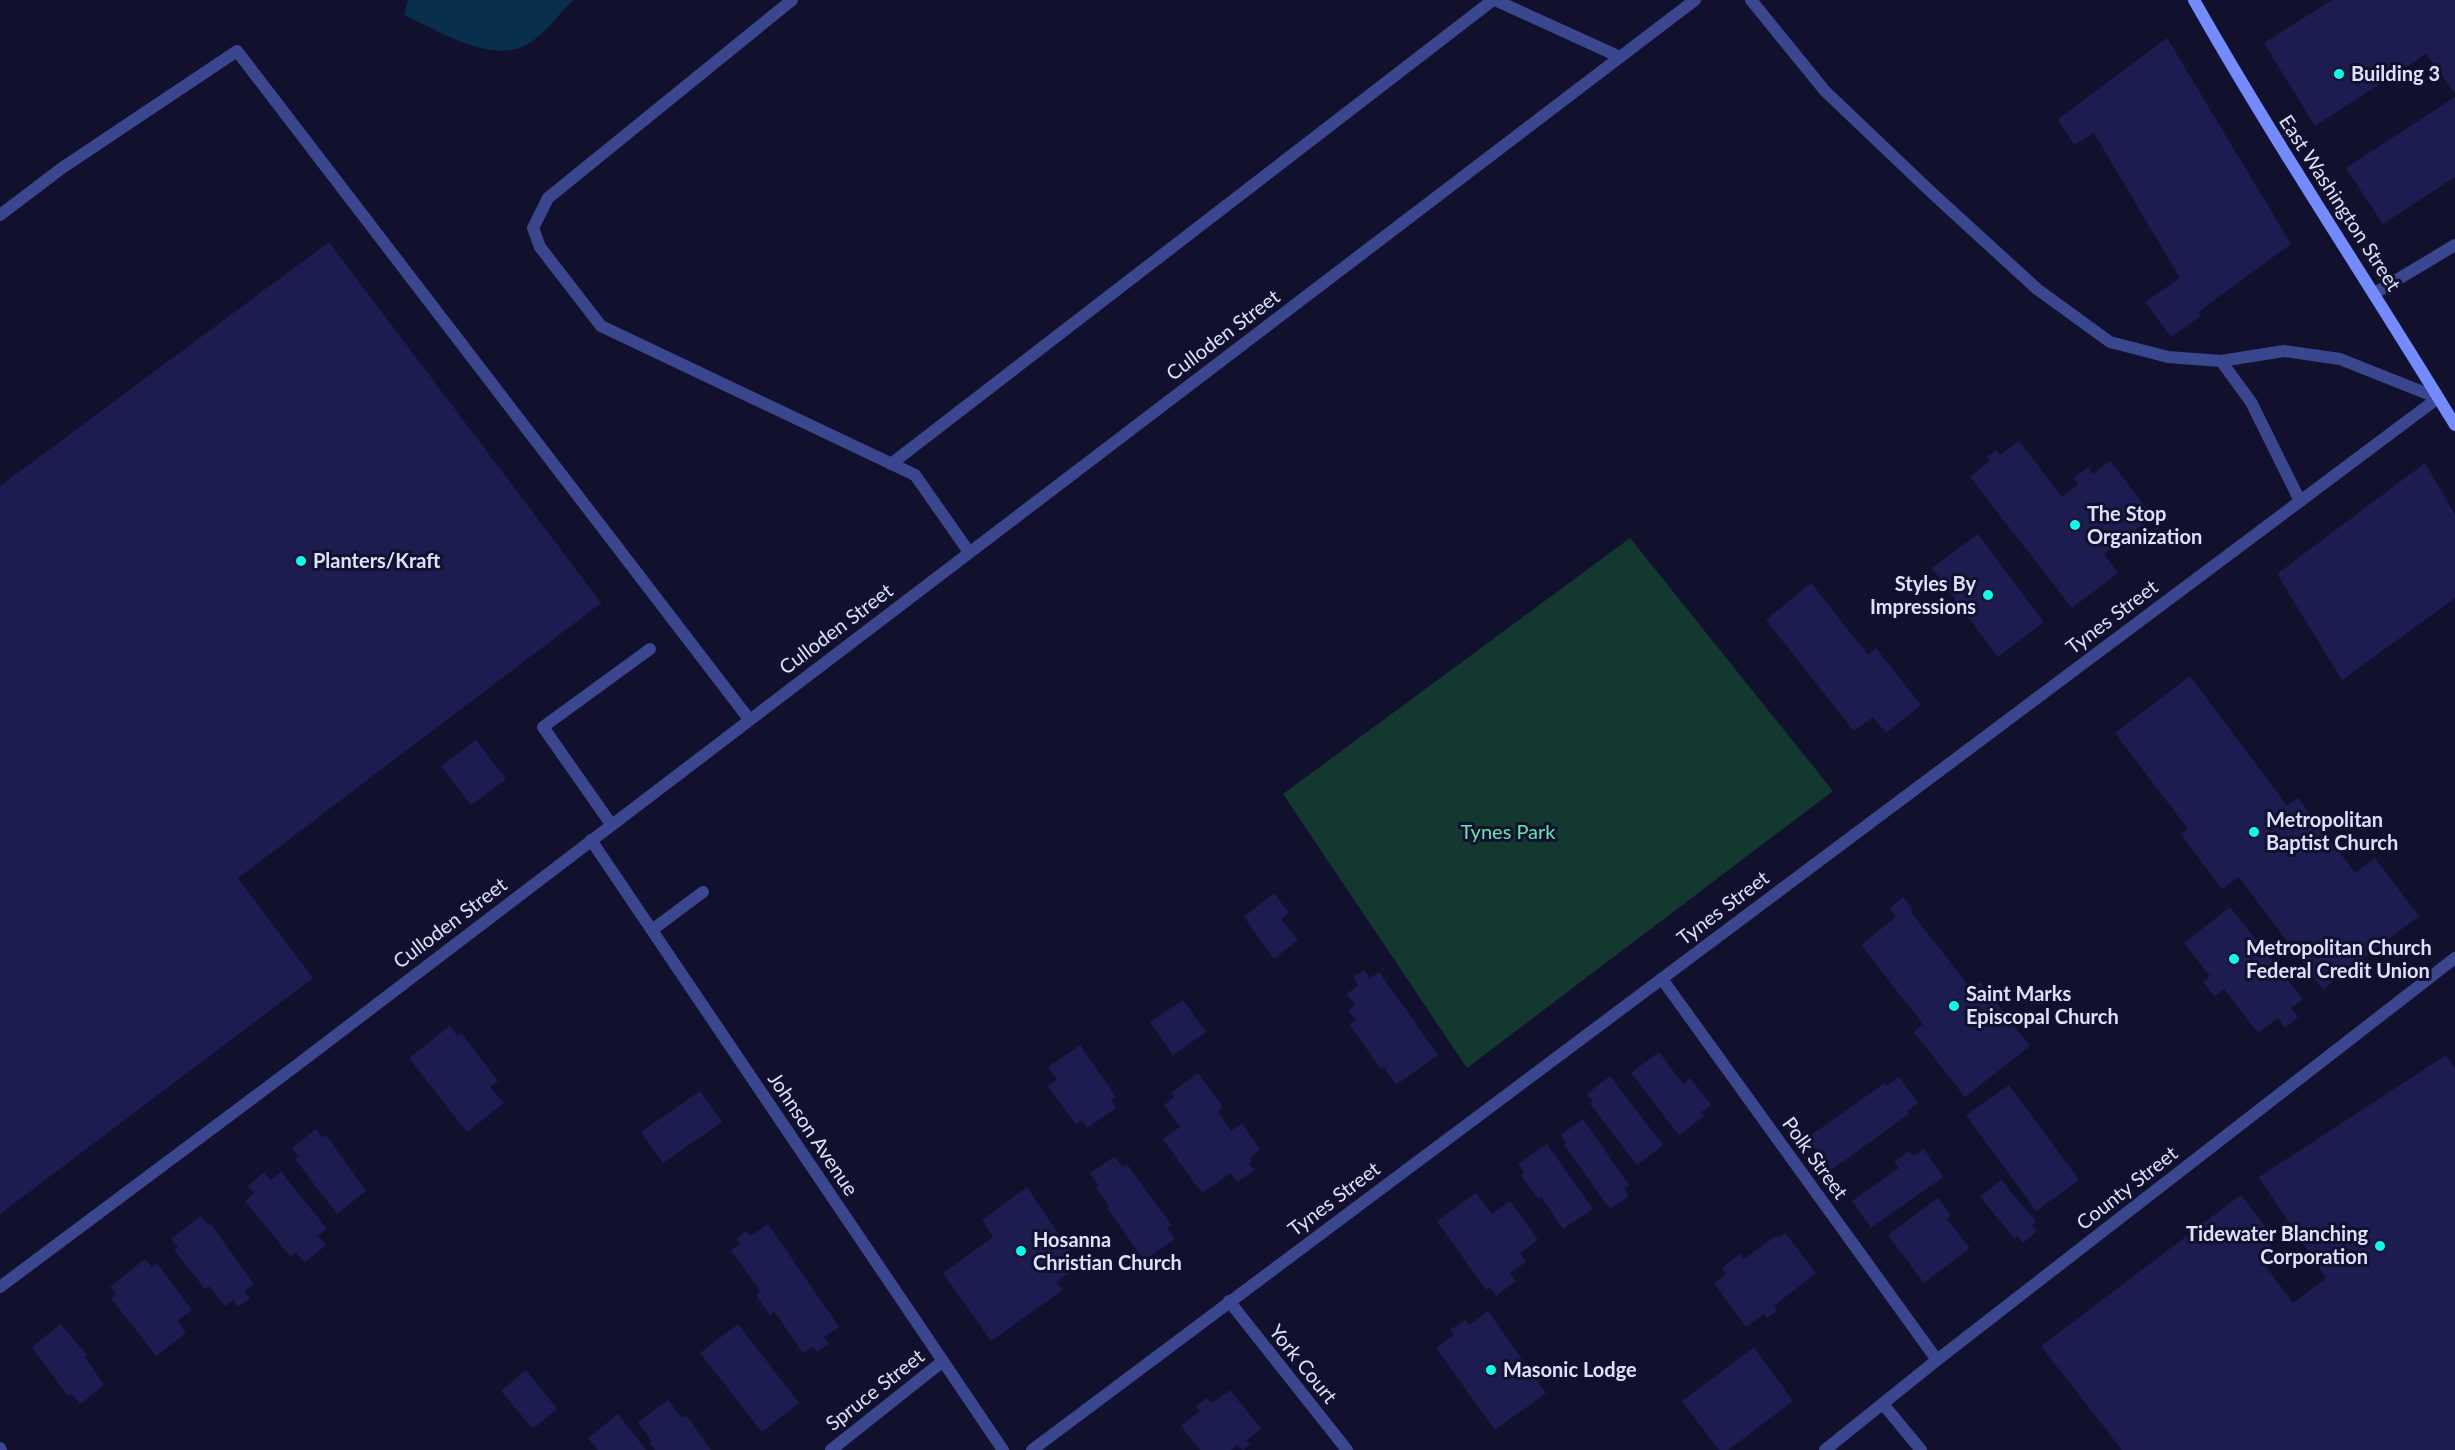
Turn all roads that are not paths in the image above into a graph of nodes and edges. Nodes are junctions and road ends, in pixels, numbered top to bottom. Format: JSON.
{"nodes":[{"id":1,"x":792,"y":0,"type":"edge"},
{"id":2,"x":1494,"y":0,"type":"edge"},
{"id":3,"x":1695,"y":0,"type":"edge"},
{"id":4,"x":1751,"y":0,"type":"edge"},
{"id":5,"x":2194,"y":0,"type":"edge"},
{"id":6,"x":1620,"y":57,"type":"junction"},
{"id":7,"x":0,"y":214,"type":"edge"},
{"id":8,"x":2455,"y":245,"type":"edge"},
{"id":9,"x":2374,"y":293,"type":"junction"},
{"id":10,"x":2221,"y":361,"type":"junction"},
{"id":11,"x":2438,"y":398,"type":"junction"},
{"id":12,"x":2455,"y":425,"type":"edge"},
{"id":13,"x":891,"y":464,"type":"junction"},
{"id":14,"x":2300,"y":501,"type":"junction"},
{"id":15,"x":969,"y":552,"type":"junction"},
{"id":16,"x":650,"y":649,"type":"dead end"},
{"id":17,"x":749,"y":719,"type":"junction"},
{"id":18,"x":611,"y":825,"type":"junction"},
{"id":19,"x":591,"y":840,"type":"junction"},
{"id":20,"x":703,"y":892,"type":"dead end"},
{"id":21,"x":652,"y":930,"type":"junction"},
{"id":22,"x":2455,"y":958,"type":"edge"},
{"id":23,"x":1662,"y":979,"type":"junction"},
{"id":24,"x":0,"y":1287,"type":"edge"},
{"id":25,"x":1229,"y":1301,"type":"junction"},
{"id":26,"x":1937,"y":1360,"type":"junction"},
{"id":27,"x":943,"y":1361,"type":"junction"},
{"id":28,"x":1883,"y":1404,"type":"junction"},
{"id":29,"x":831,"y":1450,"type":"edge"},
{"id":30,"x":1003,"y":1450,"type":"edge"},
{"id":31,"x":1032,"y":1450,"type":"edge"},
{"id":32,"x":1347,"y":1450,"type":"edge"},
{"id":33,"x":1825,"y":1450,"type":"edge"},
{"id":34,"x":1921,"y":1450,"type":"edge"}],
"edges":[{"from":1,"to":13,"type":"street"},
{"from":2,"to":6,"type":"street"},
{"from":2,"to":13,"type":"street"},
{"from":3,"to":6,"type":"street","name":"Culloden Street"},
{"from":4,"to":10,"type":"street"},
{"from":5,"to":9,"type":"main road","name":"East Washington Street"},
{"from":6,"to":15,"type":"street","name":"Culloden Street"},
{"from":7,"to":17,"type":"street"},
{"from":8,"to":9,"type":"street"},
{"from":9,"to":11,"type":"main road","name":"East Washington Street"},
{"from":10,"to":11,"type":"street"},
{"from":10,"to":14,"type":"street"},
{"from":11,"to":12,"type":"main road","name":"East Washington Street"},
{"from":11,"to":14,"type":"street","name":"Tynes Street"},
{"from":13,"to":15,"type":"street"},
{"from":14,"to":23,"type":"street","name":"Tynes Street"},
{"from":15,"to":17,"type":"street","name":"Culloden Street"},
{"from":16,"to":18,"type":"street"},
{"from":17,"to":18,"type":"street","name":"Culloden Street"},
{"from":18,"to":19,"type":"street","name":"Culloden Street"},
{"from":19,"to":21,"type":"street","name":"Johnson Avenue"},
{"from":19,"to":24,"type":"street","name":"Culloden Street"},
{"from":20,"to":21,"type":"street"},
{"from":21,"to":27,"type":"street","name":"Johnson Avenue"},
{"from":22,"to":26,"type":"street","name":"County Street"},
{"from":23,"to":25,"type":"street","name":"Tynes Street"},
{"from":23,"to":26,"type":"street","name":"Polk Street"},
{"from":25,"to":31,"type":"street","name":"Tynes Street"},
{"from":25,"to":32,"type":"street","name":"York Court"},
{"from":26,"to":28,"type":"street","name":"County Street"},
{"from":27,"to":29,"type":"street","name":"Spruce Street"},
{"from":27,"to":30,"type":"street","name":"Johnson Avenue"},
{"from":28,"to":33,"type":"street","name":"County Street"},
{"from":28,"to":34,"type":"street"}]}
